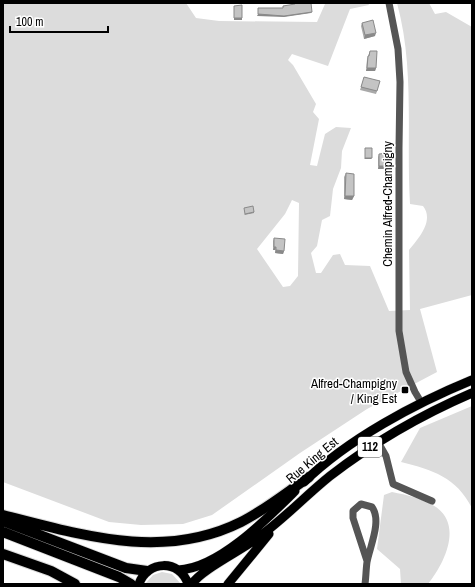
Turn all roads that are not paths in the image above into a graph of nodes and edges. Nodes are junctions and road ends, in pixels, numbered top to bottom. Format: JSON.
{"nodes":[{"id":1,"x":389,"y":3,"type":"edge"},
{"id":2,"x":472,"y":380,"type":"edge"},
{"id":3,"x":472,"y":393,"type":"edge"},
{"id":4,"x":422,"y":402,"type":"junction"},
{"id":5,"x":378,"y":442,"type":"junction"},
{"id":6,"x":309,"y":477,"type":"junction"},
{"id":7,"x":432,"y":501,"type":"dead end"},
{"id":8,"x":3,"y":515,"type":"edge"},
{"id":9,"x":3,"y":521,"type":"edge"},
{"id":10,"x":277,"y":524,"type":"junction"},
{"id":11,"x":3,"y":532,"type":"edge"},
{"id":12,"x":3,"y":554,"type":"edge"},
{"id":13,"x":367,"y":561,"type":"junction"},
{"id":14,"x":178,"y":570,"type":"junction"},
{"id":15,"x":147,"y":571,"type":"junction"},
{"id":16,"x":76,"y":584,"type":"edge"},
{"id":17,"x":131,"y":584,"type":"edge"},
{"id":18,"x":138,"y":584,"type":"edge"},
{"id":19,"x":188,"y":584,"type":"edge"},
{"id":20,"x":192,"y":584,"type":"edge"},
{"id":21,"x":228,"y":584,"type":"edge"},
{"id":22,"x":365,"y":584,"type":"edge"}],
"edges":[{"from":1,"to":4,"type":"street","name":"Chemin Alfred-Champigny"},
{"from":2,"to":4,"type":"main road","name":"Rue King Est","number":"112"},
{"from":3,"to":5,"type":"main road","name":"Rue King Est","number":"112"},
{"from":4,"to":6,"type":"main road","name":"Rue King Est","number":"112"},
{"from":5,"to":7,"type":"street"},
{"from":5,"to":10,"type":"main road","name":"Rue King Est","number":"112"},
{"from":6,"to":8,"type":"highway"},
{"from":6,"to":14,"type":"main road","name":"Rue King Est","number":"112"},
{"from":9,"to":15,"type":"highway"},
{"from":10,"to":20,"type":"main road","name":"Rue King Est","number":"112"},
{"from":10,"to":21,"type":"main road"},
{"from":11,"to":17,"type":"highway"},
{"from":12,"to":16,"type":"highway"},
{"from":13,"to":13,"type":"street"},
{"from":13,"to":22,"type":"street"},
{"from":14,"to":15,"type":"main road","number":"112"},
{"from":14,"to":19,"type":"main road"},
{"from":15,"to":18,"type":"main road"}]}
